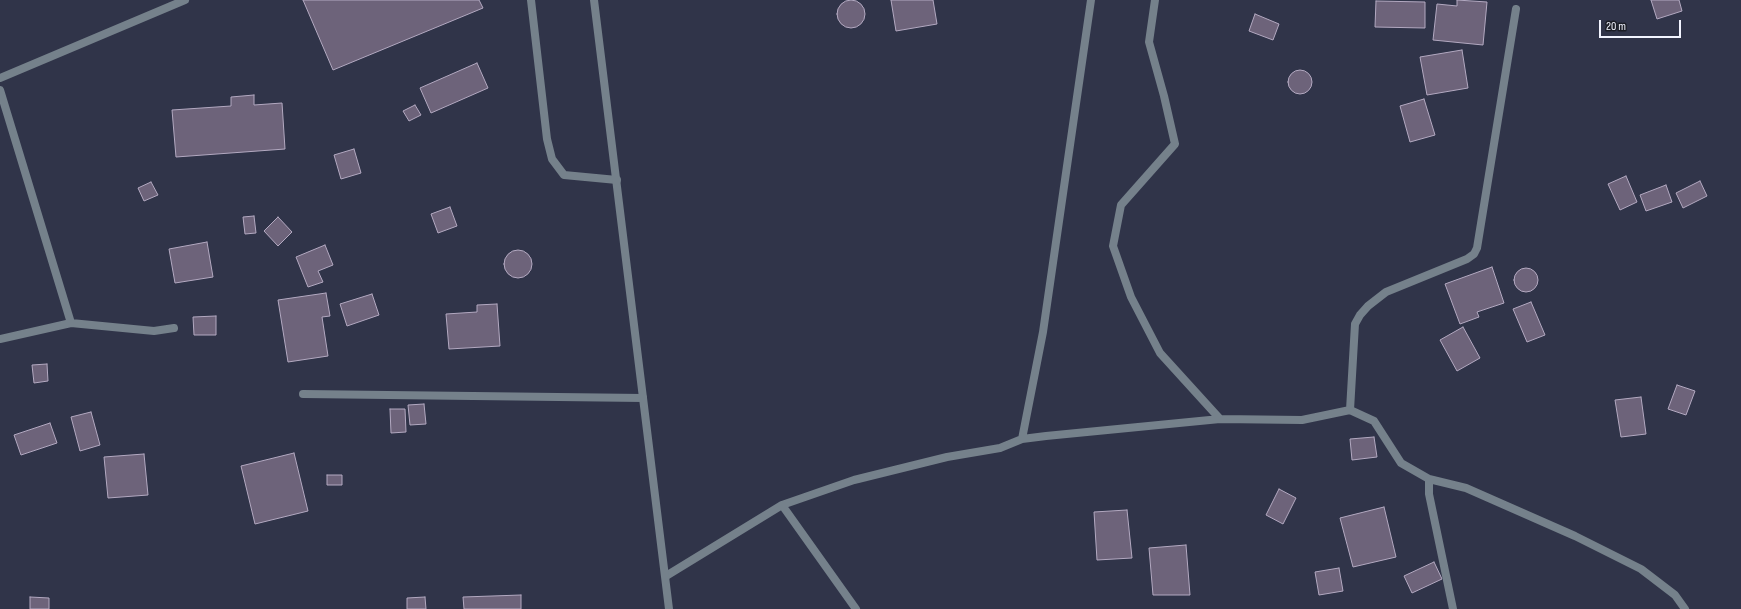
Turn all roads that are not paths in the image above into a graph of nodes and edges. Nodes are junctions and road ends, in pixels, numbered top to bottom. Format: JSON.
{"nodes":[{"id":1,"x":185,"y":0,"type":"edge"},
{"id":2,"x":531,"y":0,"type":"edge"},
{"id":3,"x":594,"y":0,"type":"edge"},
{"id":4,"x":1090,"y":0,"type":"edge"},
{"id":5,"x":1155,"y":0,"type":"edge"},
{"id":6,"x":1516,"y":9,"type":"dead end"},
{"id":7,"x":0,"y":78,"type":"edge"},
{"id":8,"x":0,"y":90,"type":"edge"},
{"id":9,"x":617,"y":180,"type":"junction"},
{"id":10,"x":71,"y":323,"type":"junction"},
{"id":11,"x":174,"y":328,"type":"dead end"},
{"id":12,"x":0,"y":339,"type":"edge"},
{"id":13,"x":304,"y":394,"type":"dead end"},
{"id":14,"x":643,"y":398,"type":"junction"},
{"id":15,"x":1350,"y":410,"type":"junction"},
{"id":16,"x":1220,"y":418,"type":"junction"},
{"id":17,"x":1022,"y":440,"type":"junction"},
{"id":18,"x":1429,"y":479,"type":"junction"},
{"id":19,"x":782,"y":505,"type":"junction"},
{"id":20,"x":666,"y":576,"type":"junction"},
{"id":21,"x":669,"y":609,"type":"edge"},
{"id":22,"x":856,"y":609,"type":"edge"},
{"id":23,"x":1453,"y":609,"type":"edge"},
{"id":24,"x":1685,"y":609,"type":"edge"}],
"edges":[{"from":1,"to":7,"type":"street"},
{"from":2,"to":9,"type":"street"},
{"from":3,"to":9,"type":"street"},
{"from":4,"to":17,"type":"street"},
{"from":5,"to":16,"type":"street"},
{"from":6,"to":15,"type":"street"},
{"from":8,"to":10,"type":"street"},
{"from":9,"to":14,"type":"street"},
{"from":10,"to":11,"type":"street"},
{"from":10,"to":12,"type":"street"},
{"from":13,"to":14,"type":"street"},
{"from":14,"to":20,"type":"street"},
{"from":15,"to":16,"type":"street"},
{"from":15,"to":18,"type":"street"},
{"from":16,"to":17,"type":"street"},
{"from":17,"to":19,"type":"street"},
{"from":18,"to":23,"type":"street"},
{"from":18,"to":24,"type":"street"},
{"from":19,"to":20,"type":"street"},
{"from":19,"to":22,"type":"street"},
{"from":20,"to":21,"type":"street"}]}
